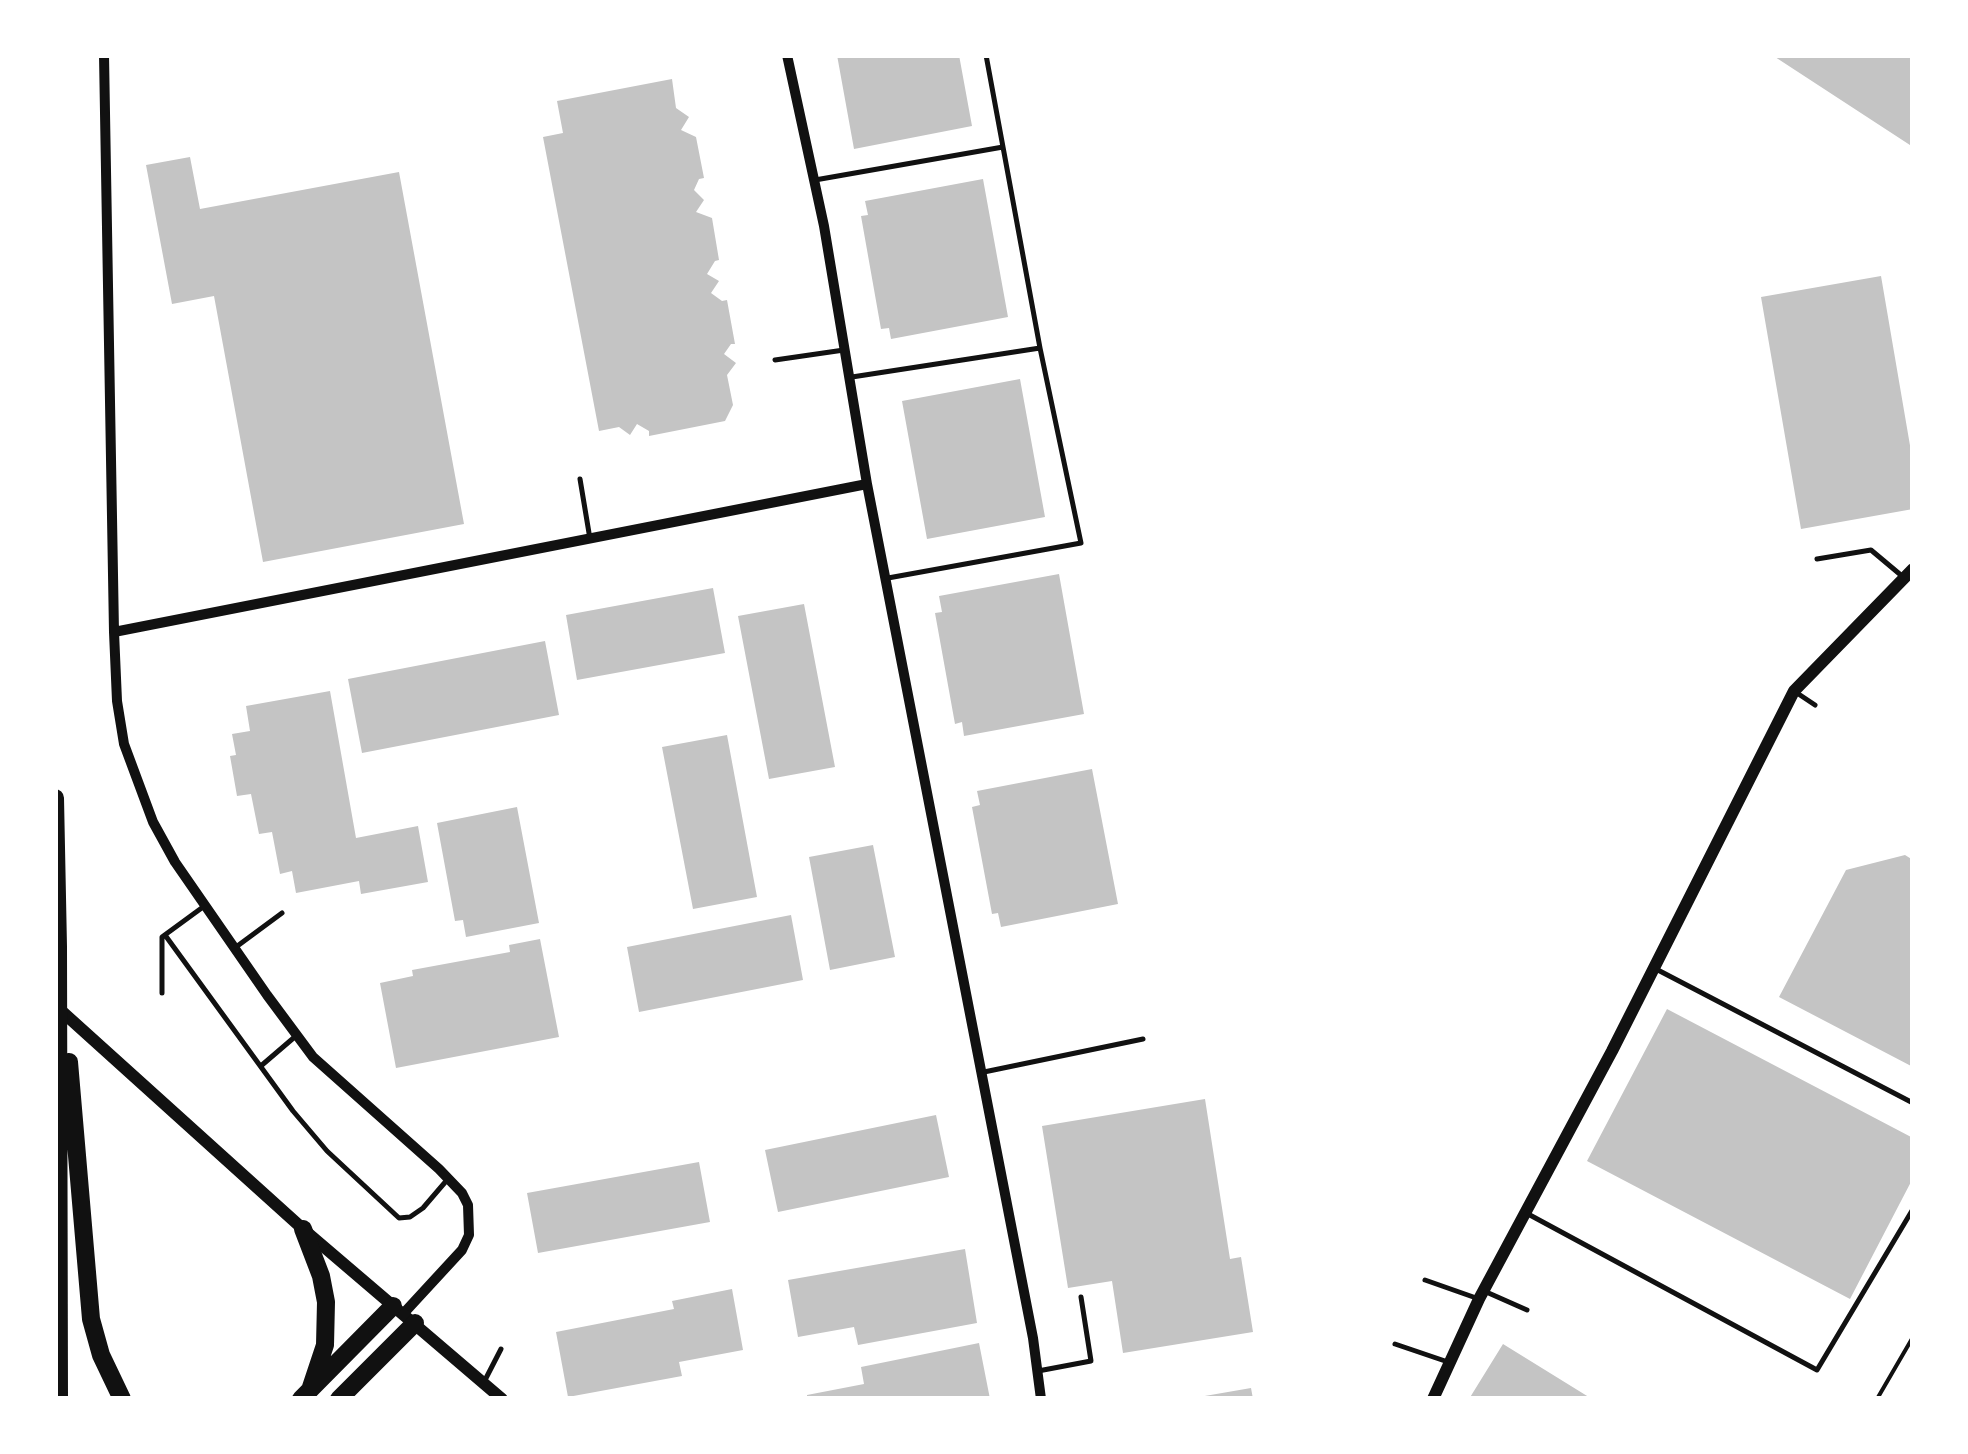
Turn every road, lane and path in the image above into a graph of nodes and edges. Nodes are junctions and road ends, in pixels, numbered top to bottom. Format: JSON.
{"nodes":[{"id":1,"x":104,"y":55,"type":"edge"},
{"id":2,"x":788,"y":55,"type":"edge"},
{"id":3,"x":986,"y":55,"type":"edge"},
{"id":4,"x":1003,"y":147,"type":"junction"},
{"id":5,"x":815,"y":180,"type":"junction"},
{"id":6,"x":1040,"y":348,"type":"junction"},
{"id":7,"x":844,"y":350,"type":"junction"},
{"id":8,"x":775,"y":360,"type":"dead end"},
{"id":9,"x":849,"y":378,"type":"junction"},
{"id":10,"x":580,"y":479,"type":"dead end"},
{"id":11,"x":866,"y":484,"type":"junction"},
{"id":12,"x":590,"y":539,"type":"junction"},
{"id":13,"x":1817,"y":559,"type":"dead end"},
{"id":14,"x":1909,"y":574,"type":"edge"},
{"id":15,"x":885,"y":579,"type":"junction"},
{"id":16,"x":114,"y":632,"type":"junction"},
{"id":17,"x":1794,"y":692,"type":"junction"},
{"id":18,"x":1815,"y":706,"type":"dead end"},
{"id":19,"x":55,"y":798,"type":"edge"},
{"id":20,"x":206,"y":906,"type":"junction"},
{"id":21,"x":282,"y":913,"type":"dead end"},
{"id":22,"x":165,"y":935,"type":"junction"},
{"id":23,"x":58,"y":946,"type":"junction"},
{"id":24,"x":235,"y":948,"type":"junction"},
{"id":25,"x":1654,"y":968,"type":"junction"},
{"id":26,"x":162,"y":993,"type":"dead end"},
{"id":27,"x":55,"y":1006,"type":"edge"},
{"id":28,"x":297,"y":1035,"type":"junction"},
{"id":29,"x":1143,"y":1039,"type":"dead end"},
{"id":30,"x":262,"y":1065,"type":"junction"},
{"id":31,"x":981,"y":1073,"type":"junction"},
{"id":32,"x":1913,"y":1103,"type":"edge"},
{"id":33,"x":448,"y":1178,"type":"junction"},
{"id":34,"x":1913,"y":1209,"type":"edge"},
{"id":35,"x":1525,"y":1213,"type":"junction"},
{"id":36,"x":303,"y":1229,"type":"junction"},
{"id":37,"x":1426,"y":1280,"type":"dead end"},
{"id":38,"x":1481,"y":1295,"type":"junction"},
{"id":39,"x":1081,"y":1297,"type":"dead end"},
{"id":40,"x":1528,"y":1310,"type":"dead end"},
{"id":41,"x":404,"y":1314,"type":"junction"},
{"id":42,"x":1913,"y":1337,"type":"edge"},
{"id":43,"x":1394,"y":1344,"type":"dead end"},
{"id":44,"x":502,"y":1349,"type":"dead end"},
{"id":45,"x":1450,"y":1363,"type":"junction"},
{"id":46,"x":1038,"y":1372,"type":"junction"},
{"id":47,"x":484,"y":1382,"type":"junction"},
{"id":48,"x":306,"y":1394,"type":"edge"},
{"id":49,"x":58,"y":1399,"type":"edge"},
{"id":50,"x":122,"y":1399,"type":"edge"},
{"id":51,"x":339,"y":1399,"type":"edge"},
{"id":52,"x":502,"y":1399,"type":"edge"},
{"id":53,"x":1041,"y":1399,"type":"edge"},
{"id":54,"x":1432,"y":1399,"type":"edge"},
{"id":55,"x":1877,"y":1399,"type":"edge"}],
"edges":[{"from":1,"to":16,"type":"street"},
{"from":2,"to":5,"type":"street"},
{"from":3,"to":4,"type":"lane"},
{"from":4,"to":5,"type":"lane"},
{"from":4,"to":6,"type":"lane"},
{"from":5,"to":7,"type":"street"},
{"from":6,"to":9,"type":"lane"},
{"from":6,"to":15,"type":"lane"},
{"from":7,"to":8,"type":"lane"},
{"from":7,"to":9,"type":"street"},
{"from":9,"to":11,"type":"street"},
{"from":10,"to":12,"type":"lane"},
{"from":11,"to":12,"type":"street"},
{"from":11,"to":15,"type":"street"},
{"from":12,"to":16,"type":"street"},
{"from":13,"to":14,"type":"lane"},
{"from":14,"to":17,"type":"street"},
{"from":15,"to":31,"type":"street"},
{"from":16,"to":20,"type":"street"},
{"from":17,"to":18,"type":"lane"},
{"from":17,"to":25,"type":"street"},
{"from":19,"to":23,"type":"highway"},
{"from":20,"to":22,"type":"lane"},
{"from":20,"to":24,"type":"street"},
{"from":21,"to":24,"type":"lane"},
{"from":22,"to":26,"type":"lane"},
{"from":22,"to":30,"type":"lane"},
{"from":23,"to":49,"type":"highway"},
{"from":23,"to":50,"type":"highway"},
{"from":24,"to":28,"type":"street"},
{"from":25,"to":32,"type":"lane"},
{"from":25,"to":35,"type":"street"},
{"from":27,"to":36,"type":"street"},
{"from":28,"to":30,"type":"lane"},
{"from":28,"to":33,"type":"street"},
{"from":29,"to":31,"type":"lane"},
{"from":30,"to":33,"type":"lane"},
{"from":31,"to":46,"type":"street"},
{"from":33,"to":41,"type":"street"},
{"from":34,"to":35,"type":"lane"},
{"from":35,"to":38,"type":"street"},
{"from":36,"to":41,"type":"street"},
{"from":36,"to":48,"type":"highway"},
{"from":37,"to":38,"type":"lane"},
{"from":38,"to":40,"type":"lane"},
{"from":38,"to":45,"type":"street"},
{"from":39,"to":46,"type":"lane"},
{"from":41,"to":47,"type":"street"},
{"from":41,"to":48,"type":"highway"},
{"from":41,"to":51,"type":"highway"},
{"from":42,"to":55,"type":"path"},
{"from":43,"to":45,"type":"lane"},
{"from":44,"to":47,"type":"lane"},
{"from":45,"to":54,"type":"street"},
{"from":46,"to":53,"type":"street"},
{"from":47,"to":52,"type":"street"}]}
